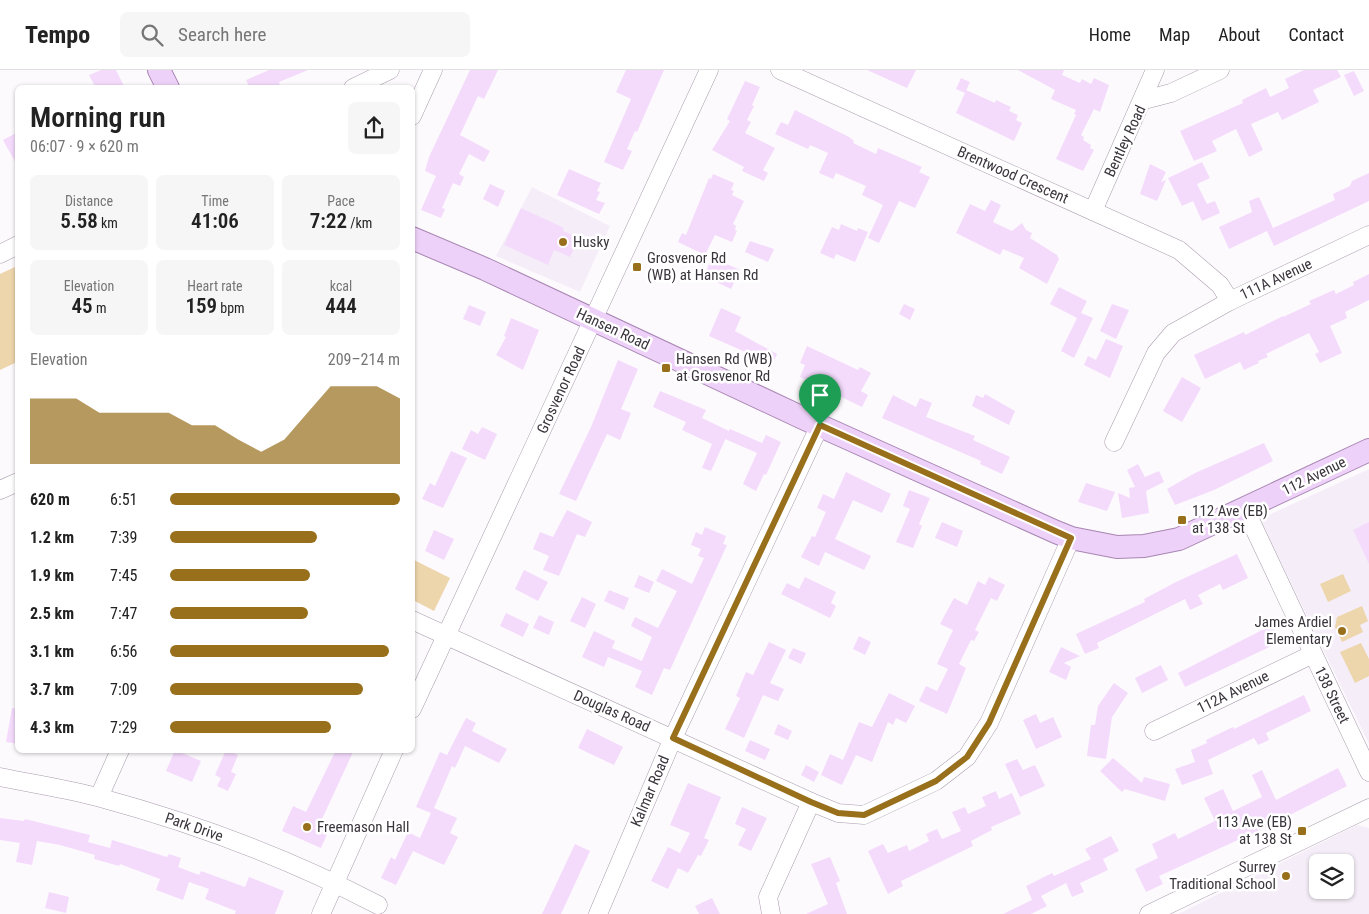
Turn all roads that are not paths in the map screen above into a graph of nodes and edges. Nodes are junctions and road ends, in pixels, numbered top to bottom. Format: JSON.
{"nodes":[{"id":1,"x":159,"y":70,"type":"edge"},
{"id":2,"x":390,"y":70,"type":"edge"},
{"id":3,"x":433,"y":70,"type":"edge"},
{"id":4,"x":709,"y":70,"type":"edge"},
{"id":5,"x":780,"y":70,"type":"edge"},
{"id":6,"x":1155,"y":70,"type":"edge"},
{"id":7,"x":1220,"y":70,"type":"edge"},
{"id":8,"x":166,"y":85,"type":"edge"},
{"id":9,"x":359,"y":85,"type":"edge"},
{"id":10,"x":1144,"y":100,"type":"junction"},
{"id":11,"x":415,"y":109,"type":"edge"},
{"id":12,"x":1093,"y":212,"type":"junction"},
{"id":13,"x":1369,"y":235,"type":"edge"},
{"id":14,"x":415,"y":239,"type":"edge"},
{"id":15,"x":15,"y":247,"type":"edge"},
{"id":16,"x":0,"y":254,"type":"edge"},
{"id":17,"x":1230,"y":301,"type":"junction"},
{"id":18,"x":594,"y":320,"type":"junction"},
{"id":19,"x":820,"y":425,"type":"junction"},
{"id":20,"x":1114,"y":442,"type":"dead end"},
{"id":21,"x":1369,"y":450,"type":"edge"},
{"id":22,"x":15,"y":483,"type":"edge"},
{"id":23,"x":0,"y":490,"type":"edge"},
{"id":24,"x":1245,"y":509,"type":"junction"},
{"id":25,"x":1071,"y":538,"type":"junction"},
{"id":26,"x":1117,"y":547,"type":"joint"},
{"id":27,"x":415,"y":621,"type":"edge"},
{"id":28,"x":446,"y":636,"type":"junction"},
{"id":29,"x":1313,"y":654,"type":"junction"},
{"id":30,"x":415,"y":703,"type":"edge"},
{"id":31,"x":1154,"y":731,"type":"dead end"},
{"id":32,"x":673,"y":738,"type":"junction"},
{"id":33,"x":119,"y":753,"type":"edge"},
{"id":34,"x":393,"y":753,"type":"edge"},
{"id":35,"x":1369,"y":772,"type":"edge"},
{"id":36,"x":0,"y":777,"type":"edge"},
{"id":37,"x":99,"y":797,"type":"junction"},
{"id":38,"x":811,"y":802,"type":"junction"},
{"id":39,"x":1369,"y":808,"type":"edge"},
{"id":40,"x":334,"y":882,"type":"junction"},
{"id":41,"x":378,"y":905,"type":"dead end"},
{"id":42,"x":321,"y":914,"type":"edge"},
{"id":43,"x":598,"y":914,"type":"edge"},
{"id":44,"x":771,"y":914,"type":"edge"},
{"id":45,"x":1149,"y":914,"type":"edge"}],
"edges":[{"from":1,"to":8,"type":"main road"},
{"from":2,"to":9,"type":"street"},
{"from":3,"to":11,"type":"street"},
{"from":4,"to":18,"type":"street","name":"Grosvenor Road"},
{"from":5,"to":12,"type":"street","name":"Brentwood Crescent"},
{"from":6,"to":10,"type":"street","name":"Bentley Road"},
{"from":7,"to":10,"type":"street"},
{"from":10,"to":12,"type":"street","name":"Bentley Road"},
{"from":12,"to":17,"type":"street","name":"Brentwood Crescent"},
{"from":13,"to":17,"type":"street","name":"111A Avenue"},
{"from":14,"to":18,"type":"main road","name":"Hansen Road"},
{"from":15,"to":16,"type":"street"},
{"from":17,"to":20,"type":"street","name":"111A Avenue"},
{"from":18,"to":19,"type":"main road","name":"Hansen Road"},
{"from":18,"to":28,"type":"street","name":"Grosvenor Road"},
{"from":19,"to":25,"type":"main road","name":"Hansen Road"},
{"from":19,"to":32,"type":"street","name":"Kalmar Road"},
{"from":21,"to":24,"type":"main road","name":"112 Avenue"},
{"from":22,"to":23,"type":"street"},
{"from":24,"to":26,"type":"main road","name":"112 Avenue"},
{"from":24,"to":29,"type":"street","name":"138 Street"},
{"from":25,"to":26,"type":"main road","name":"Hansen Road"},
{"from":25,"to":38,"type":"street"},
{"from":27,"to":28,"type":"street","name":"Douglas Road"},
{"from":28,"to":30,"type":"street","name":"Grosvenor Road"},
{"from":28,"to":32,"type":"street","name":"Douglas Road"},
{"from":29,"to":31,"type":"street","name":"112A Avenue"},
{"from":29,"to":35,"type":"street","name":"138 Street"},
{"from":32,"to":38,"type":"street","name":"Douglas Road"},
{"from":32,"to":43,"type":"street","name":"Kalmar Road"},
{"from":33,"to":37,"type":"street"},
{"from":34,"to":40,"type":"street"},
{"from":36,"to":37,"type":"street","name":"Park Drive"},
{"from":37,"to":40,"type":"street","name":"Park Drive"},
{"from":38,"to":44,"type":"street"},
{"from":39,"to":45,"type":"street"},
{"from":40,"to":41,"type":"street","name":"Park Drive"},
{"from":40,"to":42,"type":"street"}]}
